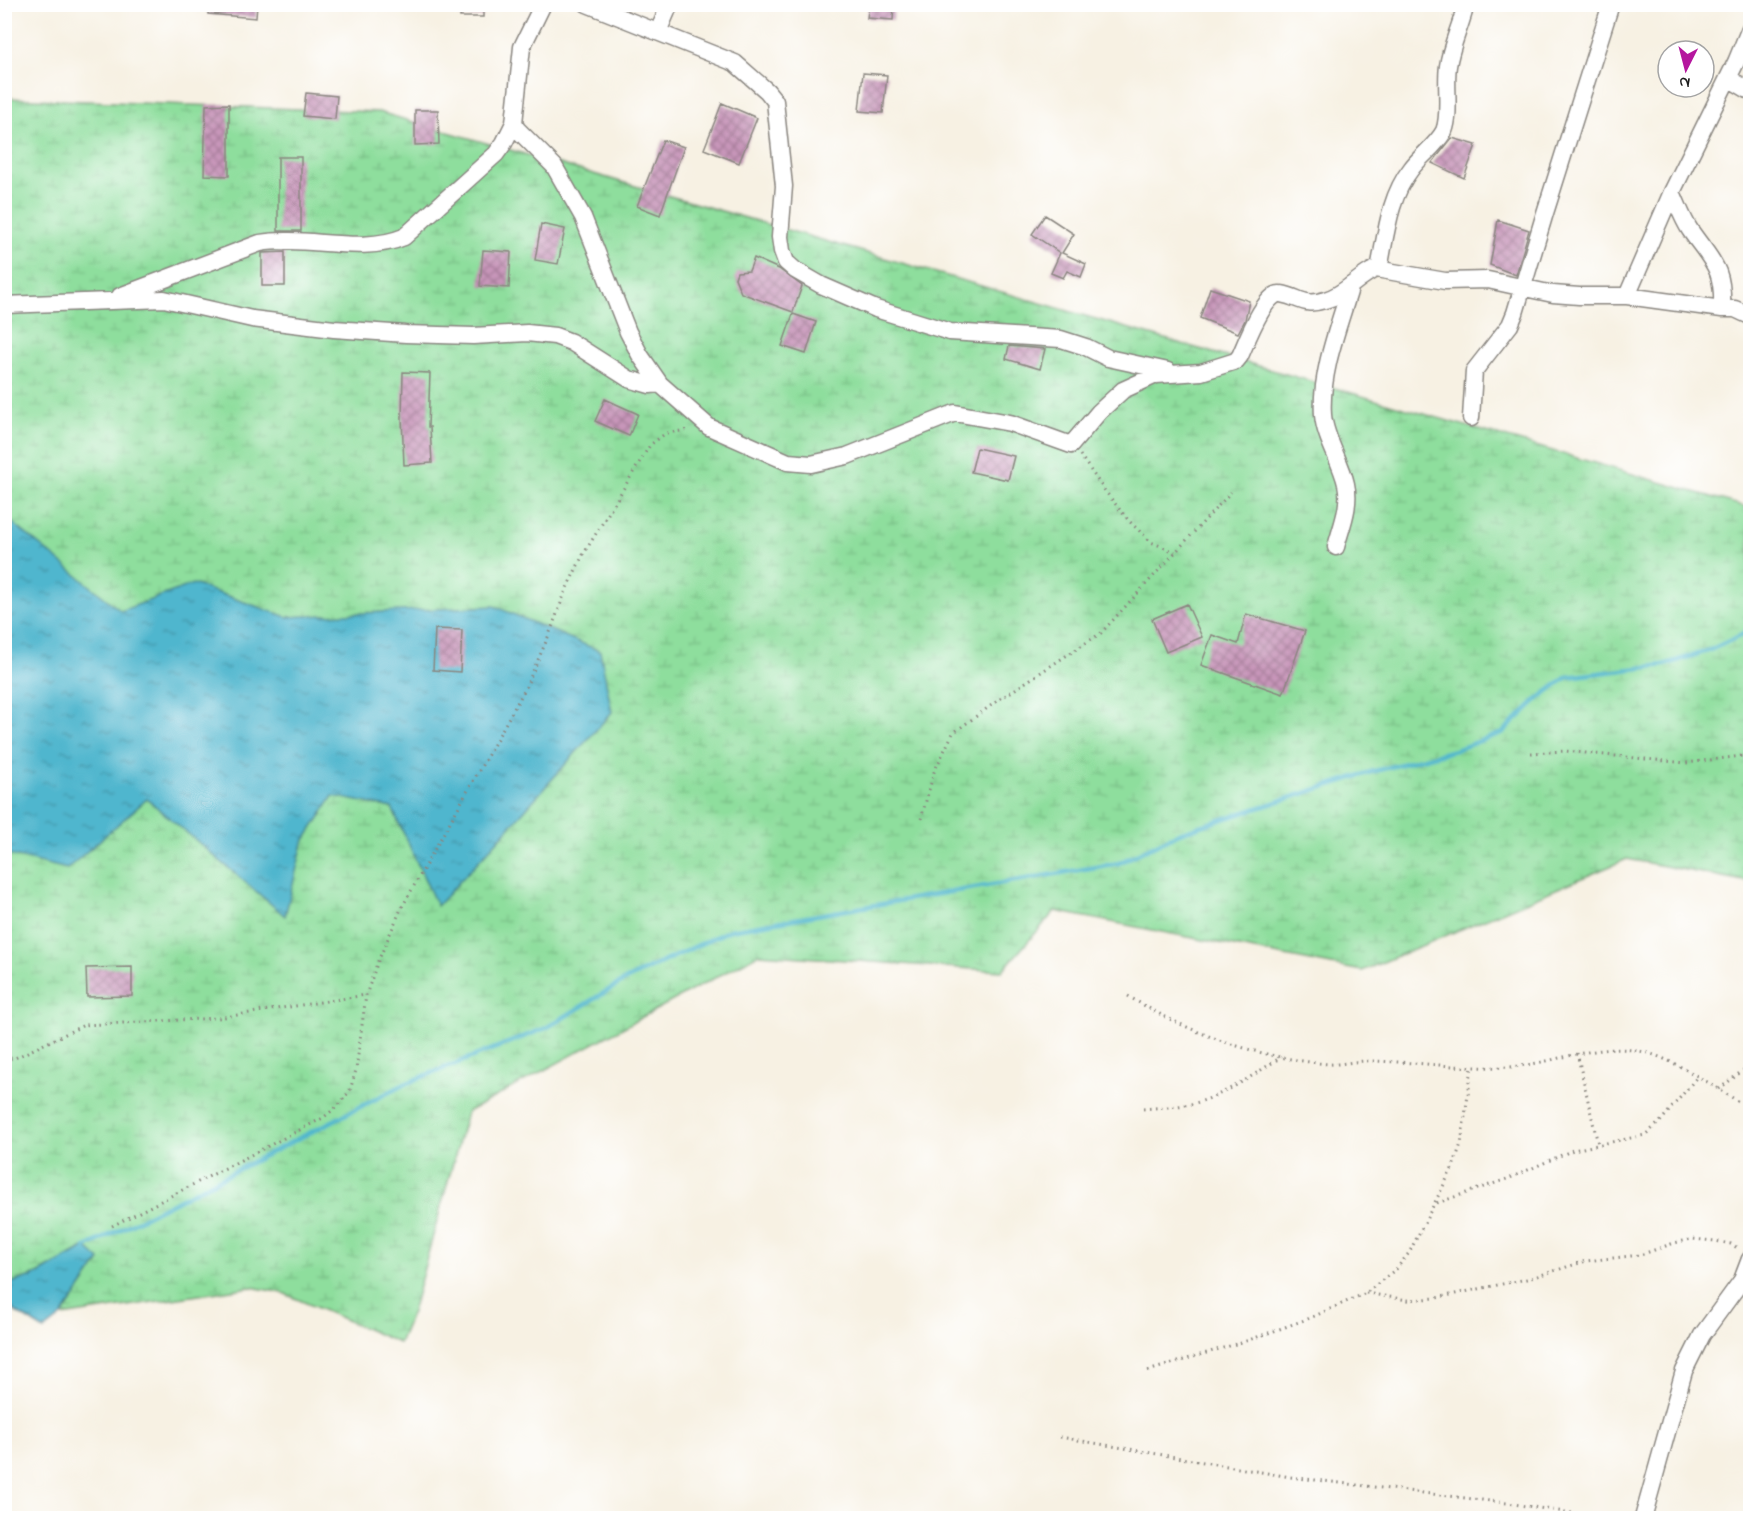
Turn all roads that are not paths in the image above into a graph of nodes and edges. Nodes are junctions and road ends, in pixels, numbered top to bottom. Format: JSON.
{"nodes":[{"id":1,"x":543,"y":4,"type":"edge"},
{"id":2,"x":588,"y":4,"type":"edge"},
{"id":3,"x":670,"y":4,"type":"edge"},
{"id":4,"x":1466,"y":4,"type":"edge"},
{"id":5,"x":1611,"y":4,"type":"edge"},
{"id":6,"x":1750,"y":29,"type":"edge"},
{"id":7,"x":658,"y":32,"type":"junction"},
{"id":8,"x":1728,"y":78,"type":"junction"},
{"id":9,"x":1750,"y":91,"type":"edge"},
{"id":10,"x":514,"y":123,"type":"junction"},
{"id":11,"x":1672,"y":192,"type":"junction"},
{"id":12,"x":1379,"y":269,"type":"junction"},
{"id":13,"x":1351,"y":285,"type":"junction"},
{"id":14,"x":1522,"y":287,"type":"junction"},
{"id":15,"x":1627,"y":296,"type":"junction"},
{"id":16,"x":108,"y":301,"type":"junction"},
{"id":17,"x":4,"y":305,"type":"edge"},
{"id":18,"x":1722,"y":309,"type":"junction"},
{"id":19,"x":1750,"y":316,"type":"edge"},
{"id":20,"x":1175,"y":372,"type":"junction"},
{"id":21,"x":660,"y":384,"type":"junction"},
{"id":22,"x":1471,"y":418,"type":"dead end"},
{"id":23,"x":1336,"y":547,"type":"dead end"},
{"id":24,"x":1746,"y":1255,"type":"edge"},
{"id":25,"x":1643,"y":1518,"type":"edge"}],
"edges":[{"from":1,"to":10,"type":"street"},
{"from":2,"to":7,"type":"street"},
{"from":3,"to":7,"type":"street"},
{"from":4,"to":12,"type":"street"},
{"from":5,"to":14,"type":"street"},
{"from":6,"to":8,"type":"street"},
{"from":7,"to":20,"type":"street"},
{"from":8,"to":9,"type":"street"},
{"from":8,"to":11,"type":"street"},
{"from":10,"to":16,"type":"street"},
{"from":10,"to":21,"type":"street"},
{"from":11,"to":15,"type":"street"},
{"from":11,"to":18,"type":"street"},
{"from":12,"to":13,"type":"street"},
{"from":12,"to":14,"type":"street"},
{"from":13,"to":20,"type":"street"},
{"from":13,"to":23,"type":"street"},
{"from":14,"to":15,"type":"street"},
{"from":14,"to":22,"type":"street"},
{"from":15,"to":18,"type":"street"},
{"from":16,"to":17,"type":"street"},
{"from":16,"to":21,"type":"street"},
{"from":18,"to":19,"type":"street"},
{"from":20,"to":21,"type":"street"},
{"from":24,"to":25,"type":"street"}]}
